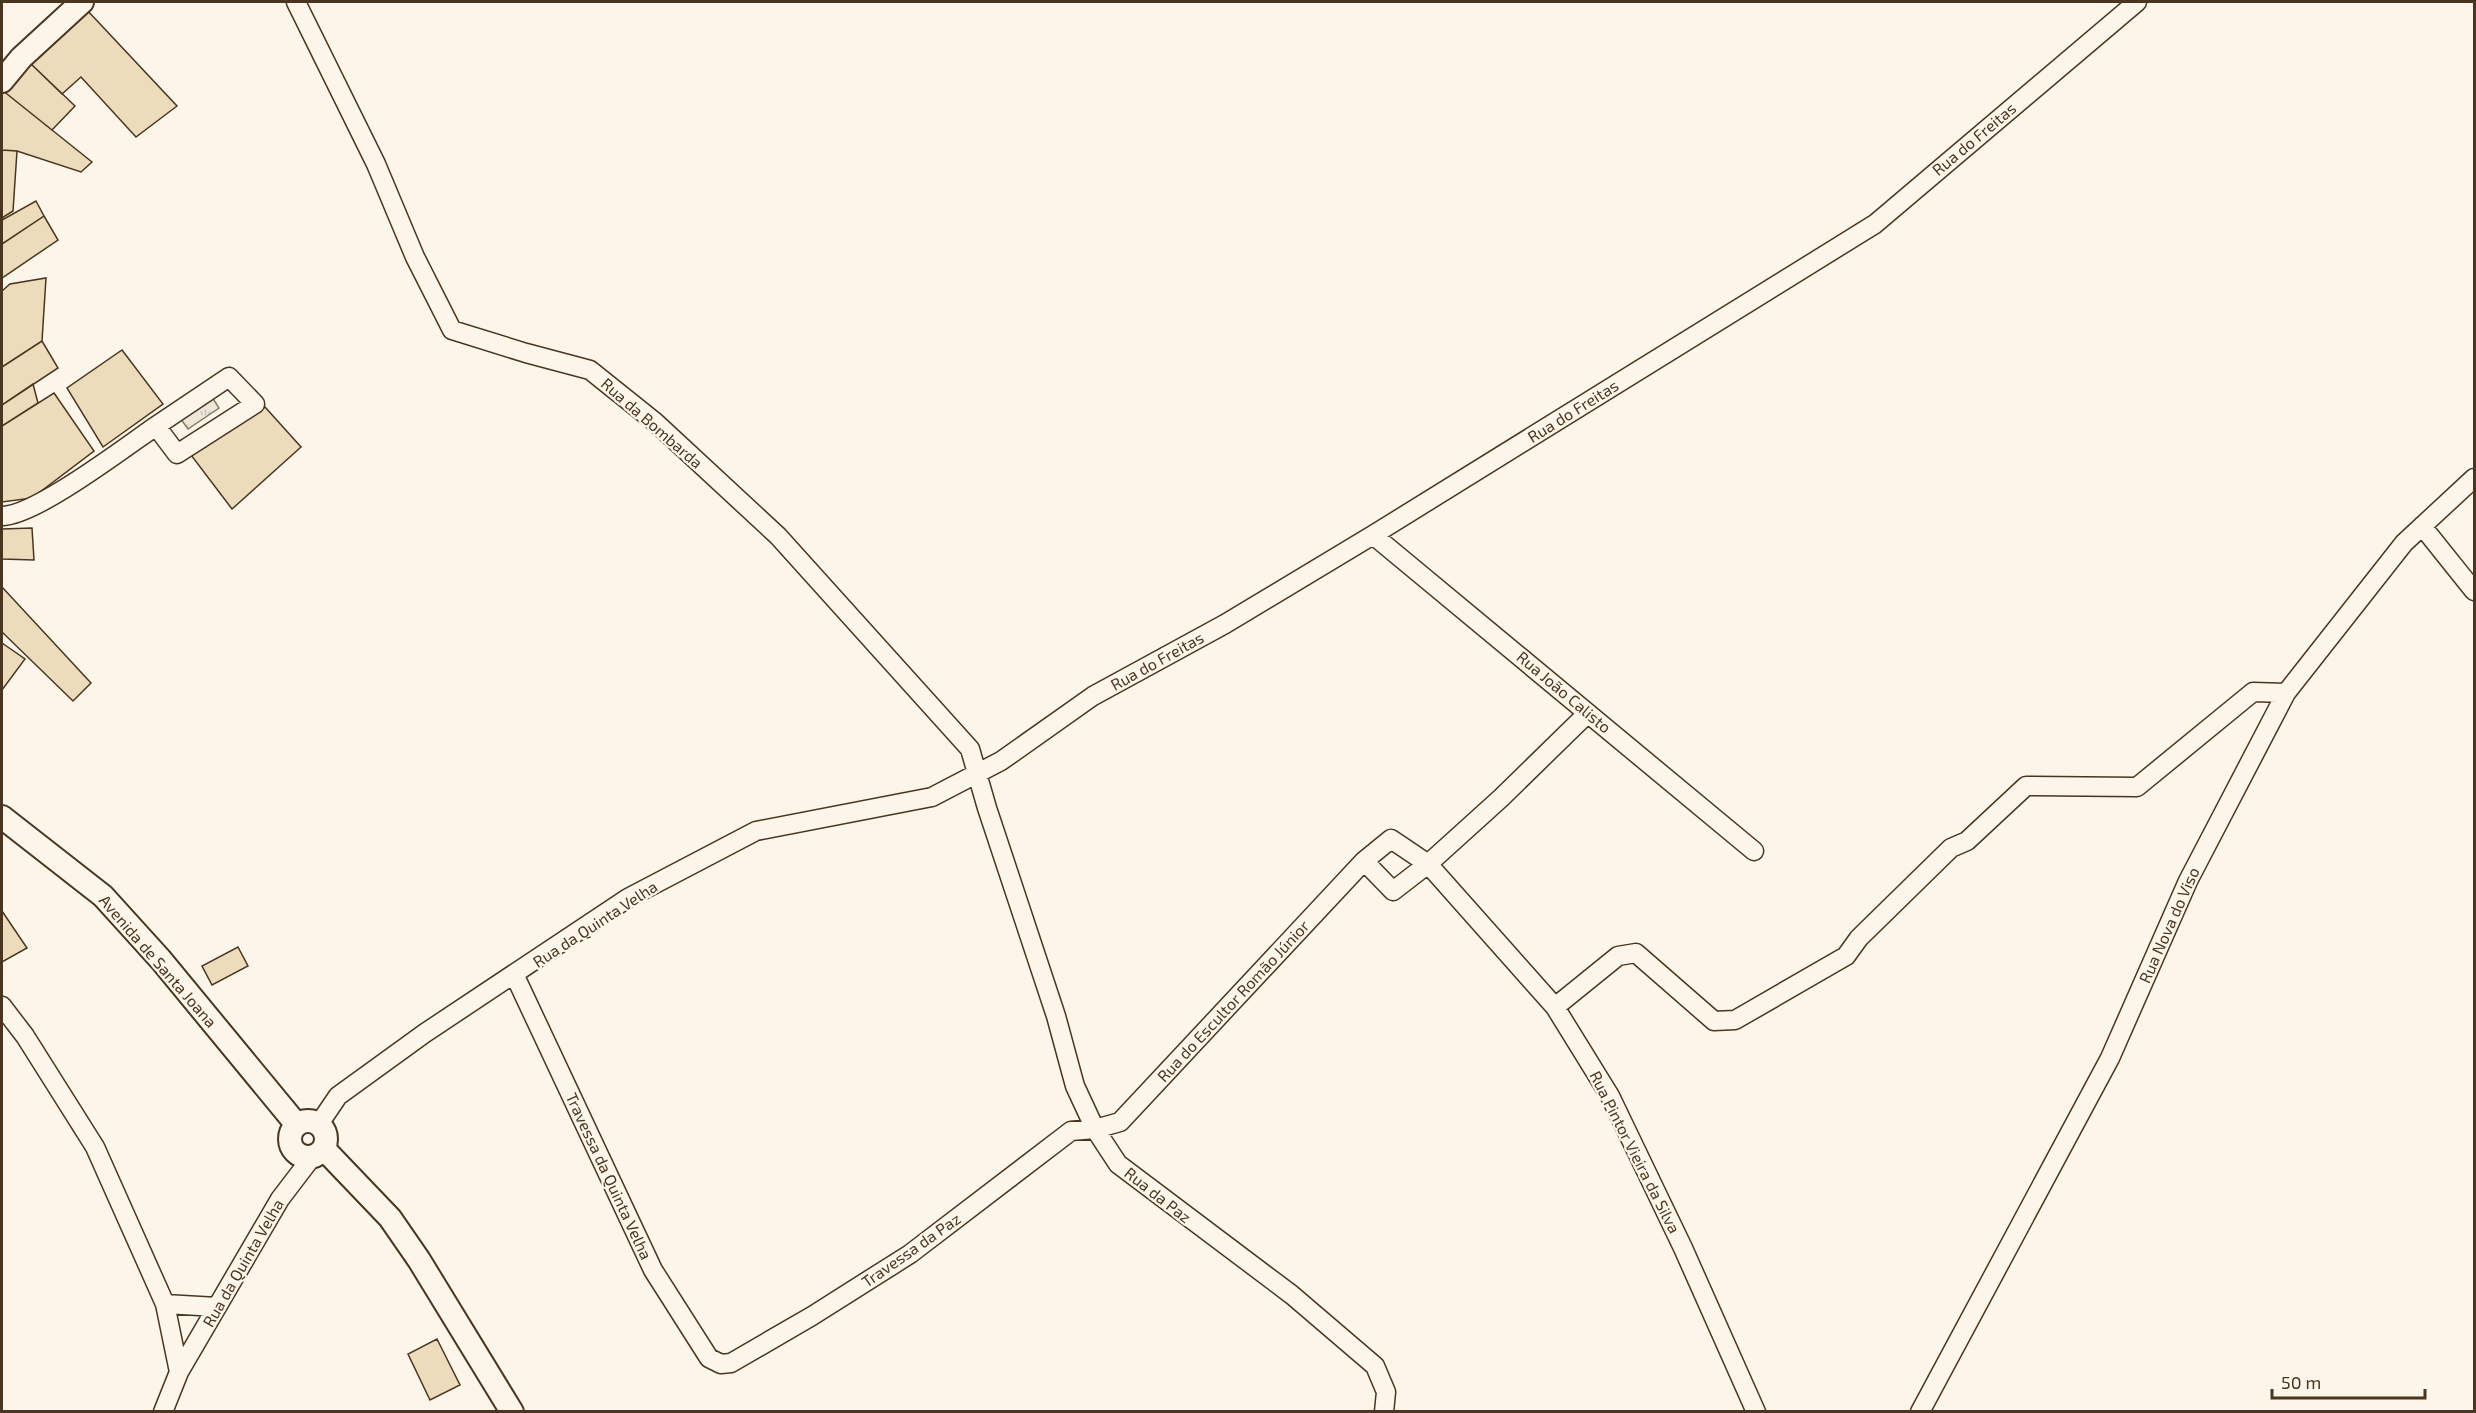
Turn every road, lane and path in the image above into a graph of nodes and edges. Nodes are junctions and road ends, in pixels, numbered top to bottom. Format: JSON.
{"nodes":[{"id":1,"x":82,"y":2,"type":"edge"},
{"id":2,"x":296,"y":2,"type":"edge"},
{"id":3,"x":2137,"y":2,"type":"edge"},
{"id":4,"x":2,"y":81,"type":"edge"},
{"id":5,"x":156,"y":426,"type":"junction"},
{"id":6,"x":2475,"y":478,"type":"edge"},
{"id":7,"x":2,"y":516,"type":"edge"},
{"id":8,"x":2422,"y":526,"type":"junction"},
{"id":9,"x":1373,"y":535,"type":"junction"},
{"id":10,"x":2475,"y":591,"type":"edge"},
{"id":11,"x":2286,"y":693,"type":"junction"},
{"id":12,"x":1588,"y":713,"type":"junction"},
{"id":13,"x":976,"y":774,"type":"junction"},
{"id":14,"x":2,"y":817,"type":"edge"},
{"id":15,"x":1754,"y":851,"type":"dead end"},
{"id":16,"x":1364,"y":861,"type":"junction"},
{"id":17,"x":1428,"y":864,"type":"junction"},
{"id":18,"x":515,"y":976,"type":"junction"},
{"id":19,"x":2,"y":1006,"type":"edge"},
{"id":20,"x":1556,"y":1007,"type":"junction"},
{"id":21,"x":308,"y":1124,"type":"junction"},
{"id":22,"x":1095,"y":1129,"type":"junction"},
{"id":23,"x":318,"y":1153,"type":"junction"},
{"id":24,"x":165,"y":1304,"type":"junction"},
{"id":25,"x":217,"y":1307,"type":"junction"},
{"id":26,"x":721,"y":1364,"type":"joint"},
{"id":27,"x":179,"y":1372,"type":"junction"},
{"id":28,"x":163,"y":1412,"type":"edge"},
{"id":29,"x":512,"y":1412,"type":"edge"},
{"id":30,"x":1384,"y":1412,"type":"edge"},
{"id":31,"x":1756,"y":1412,"type":"edge"},
{"id":32,"x":1920,"y":1412,"type":"edge"}],
"edges":[{"from":1,"to":4,"type":"street"},
{"from":2,"to":13,"type":"street","name":"Rua da Bombarda"},
{"from":3,"to":9,"type":"street","name":"Rua do Freitas"},
{"from":5,"to":5,"type":"street"},
{"from":5,"to":7,"type":"street"},
{"from":6,"to":8,"type":"street","name":"Rua Nova do Viso"},
{"from":8,"to":10,"type":"street"},
{"from":8,"to":11,"type":"street","name":"Rua Nova do Viso"},
{"from":9,"to":12,"type":"street","name":"Rua João Calisto"},
{"from":9,"to":13,"type":"street","name":"Rua do Freitas"},
{"from":11,"to":20,"type":"street"},
{"from":11,"to":32,"type":"street","name":"Rua Nova do Viso"},
{"from":12,"to":15,"type":"street","name":"Rua João Calisto"},
{"from":12,"to":17,"type":"street"},
{"from":13,"to":18,"type":"street","name":"Rua da Quinta Velha"},
{"from":13,"to":22,"type":"street","name":"Rua da Paz"},
{"from":14,"to":21,"type":"street","name":"Avenida de Santa Joana"},
{"from":16,"to":17,"type":"street","name":"Rua do Escultor Romão Júnior"},
{"from":16,"to":17,"type":"street"},
{"from":16,"to":22,"type":"street","name":"Rua do Escultor Romão Júnior"},
{"from":17,"to":20,"type":"street","name":"Rua Pintor Vieira da Silva"},
{"from":18,"to":21,"type":"street","name":"Rua da Quinta Velha"},
{"from":18,"to":26,"type":"street","name":"Travessa da Quinta Velha"},
{"from":19,"to":24,"type":"street"},
{"from":20,"to":31,"type":"street","name":"Rua Pintor Vieira da Silva"},
{"from":21,"to":23,"type":"street"},
{"from":21,"to":23,"type":"street"},
{"from":22,"to":26,"type":"street","name":"Travessa da Paz"},
{"from":22,"to":30,"type":"street","name":"Rua da Paz"},
{"from":23,"to":25,"type":"street","name":"Rua da Quinta Velha"},
{"from":23,"to":29,"type":"street"},
{"from":24,"to":25,"type":"street"},
{"from":24,"to":27,"type":"street"},
{"from":25,"to":27,"type":"street","name":"Rua da Quinta Velha"},
{"from":27,"to":28,"type":"street","name":"Rua da Quinta Velha"}]}
